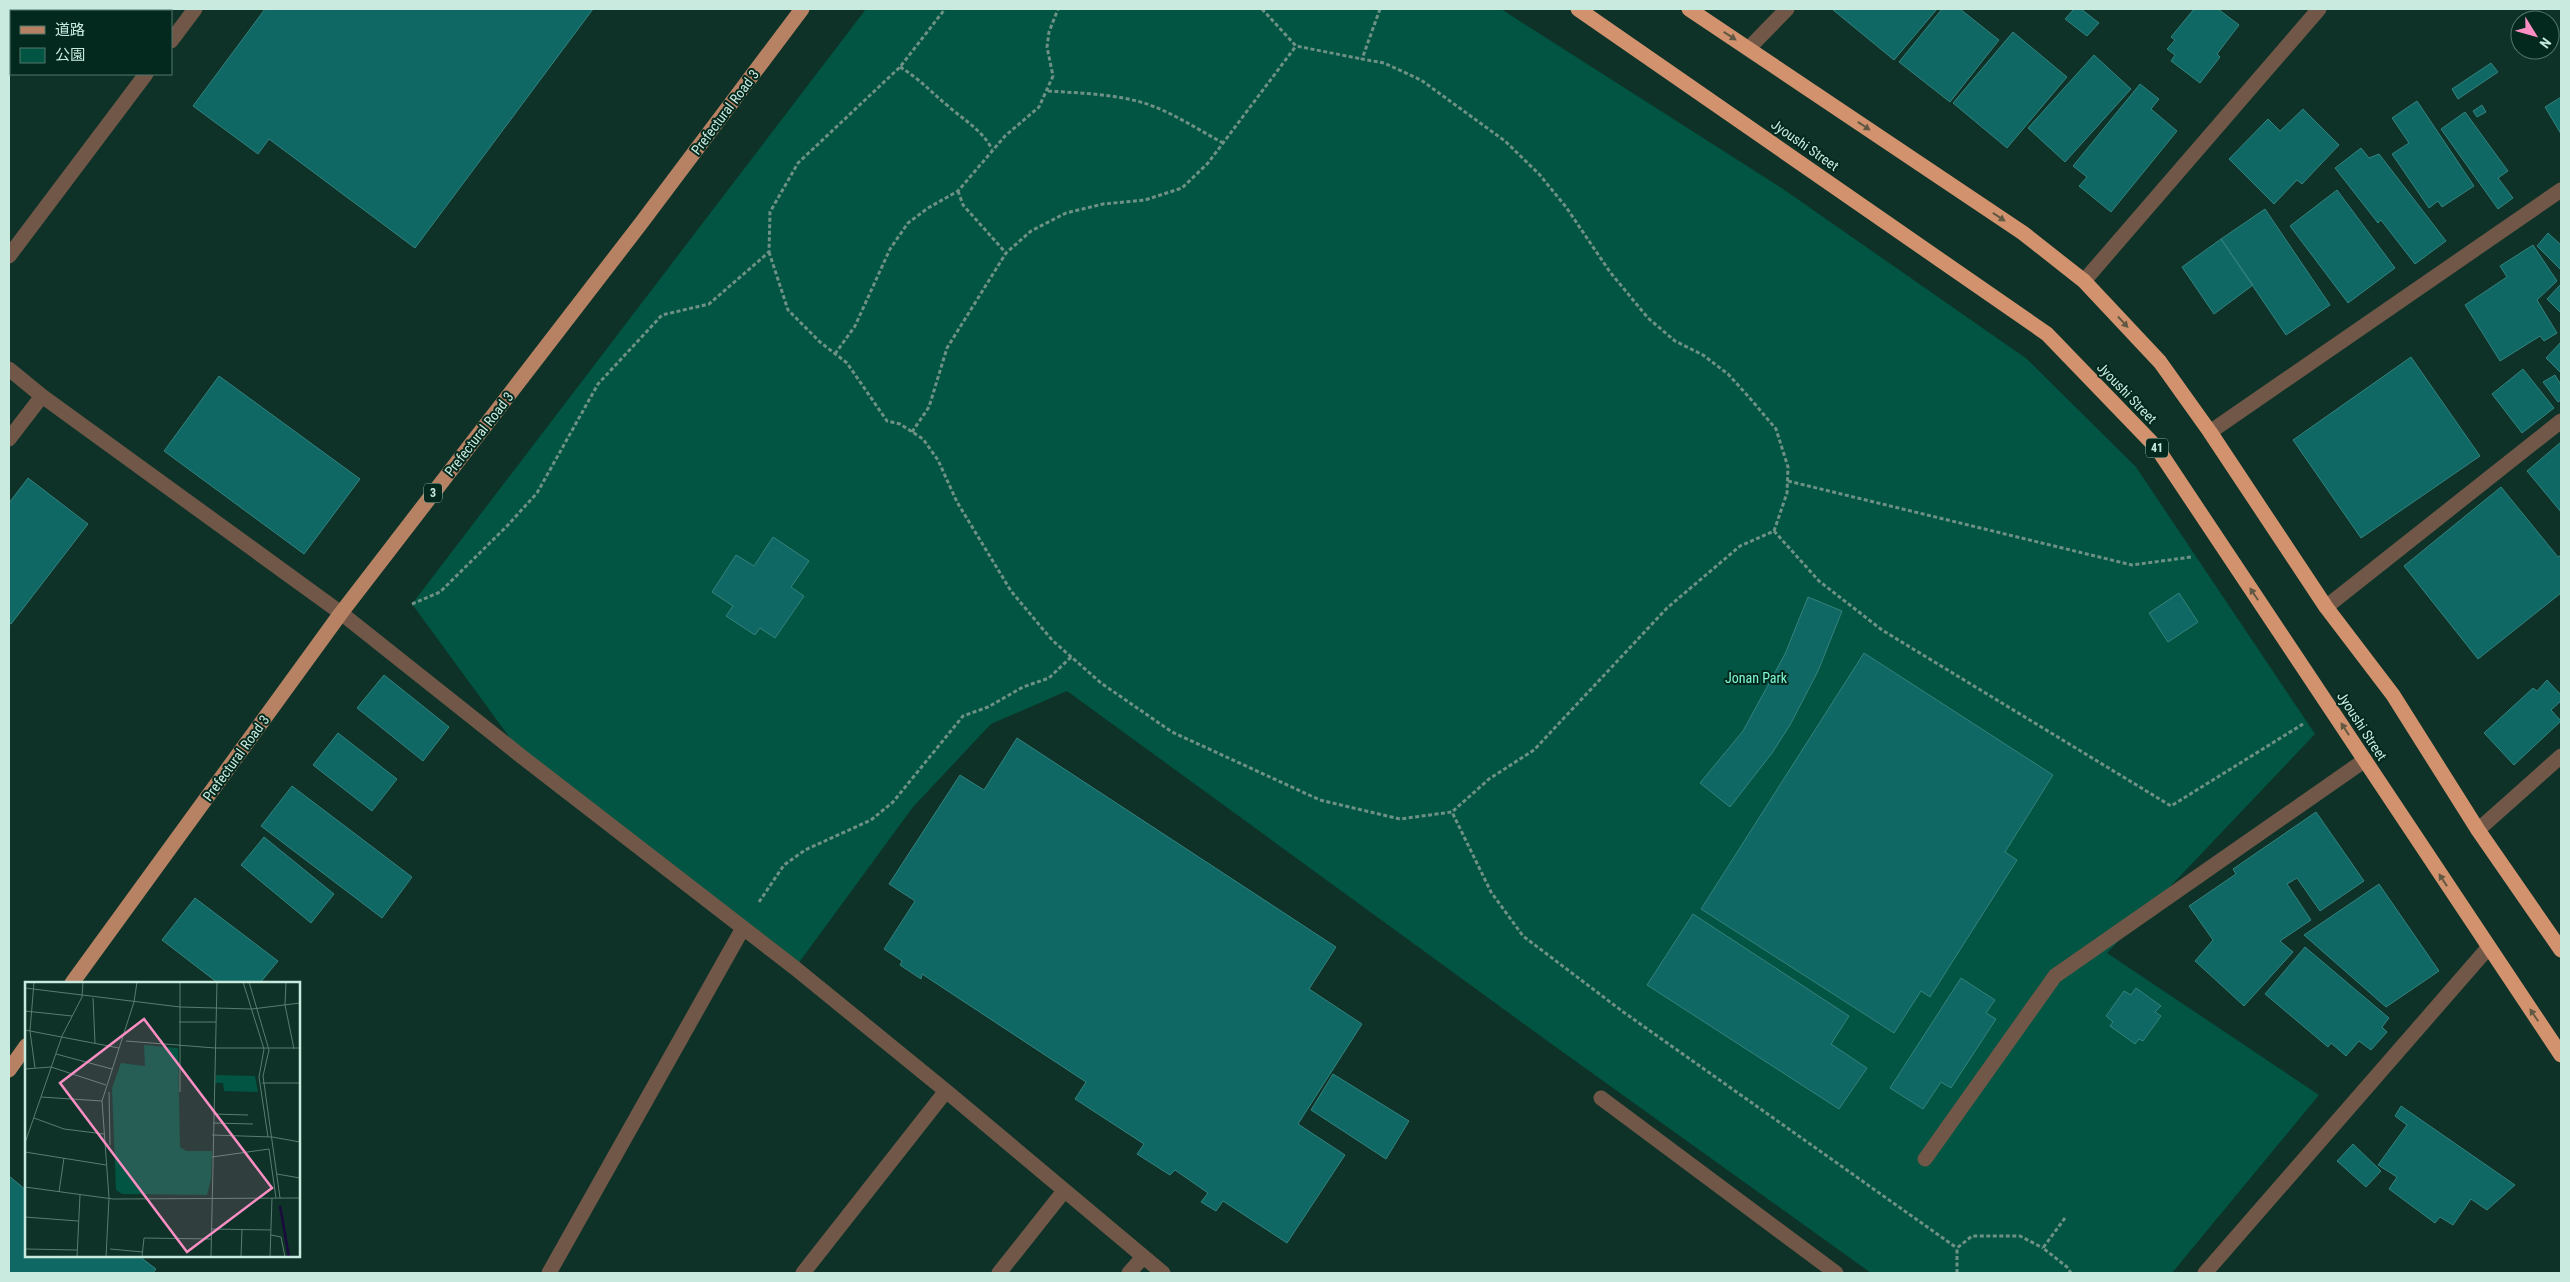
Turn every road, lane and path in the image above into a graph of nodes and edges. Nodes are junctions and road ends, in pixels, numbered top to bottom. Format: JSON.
{"nodes":[{"id":1,"x":195,"y":9,"type":"edge"},
{"id":2,"x":802,"y":9,"type":"edge"},
{"id":3,"x":945,"y":9,"type":"edge"},
{"id":4,"x":1058,"y":9,"type":"edge"},
{"id":5,"x":1262,"y":9,"type":"edge"},
{"id":6,"x":1380,"y":9,"type":"edge"},
{"id":7,"x":1578,"y":9,"type":"edge"},
{"id":8,"x":1689,"y":9,"type":"edge"},
{"id":9,"x":1787,"y":9,"type":"edge"},
{"id":10,"x":2320,"y":9,"type":"edge"},
{"id":11,"x":172,"y":40,"type":"edge"},
{"id":12,"x":1296,"y":46,"type":"junction"},
{"id":13,"x":1749,"y":48,"type":"junction"},
{"id":14,"x":1362,"y":59,"type":"junction"},
{"id":15,"x":900,"y":67,"type":"junction"},
{"id":16,"x":145,"y":75,"type":"edge"},
{"id":17,"x":1048,"y":91,"type":"junction"},
{"id":18,"x":1223,"y":143,"type":"junction"},
{"id":19,"x":992,"y":149,"type":"junction"},
{"id":20,"x":2561,"y":190,"type":"edge"},
{"id":21,"x":958,"y":191,"type":"junction"},
{"id":22,"x":769,"y":252,"type":"junction"},
{"id":23,"x":1006,"y":253,"type":"junction"},
{"id":24,"x":9,"y":256,"type":"edge"},
{"id":25,"x":2084,"y":281,"type":"junction"},
{"id":26,"x":835,"y":354,"type":"junction"},
{"id":27,"x":9,"y":369,"type":"edge"},
{"id":28,"x":42,"y":396,"type":"junction"},
{"id":29,"x":2561,"y":421,"type":"edge"},
{"id":30,"x":912,"y":432,"type":"junction"},
{"id":31,"x":2210,"y":432,"type":"junction"},
{"id":32,"x":9,"y":439,"type":"edge"},
{"id":33,"x":1788,"y":481,"type":"junction"},
{"id":34,"x":1774,"y":531,"type":"junction"},
{"id":35,"x":2196,"y":557,"type":"dead end"},
{"id":36,"x":412,"y":604,"type":"dead end"},
{"id":37,"x":2326,"y":607,"type":"junction"},
{"id":38,"x":341,"y":613,"type":"junction"},
{"id":39,"x":1071,"y":657,"type":"junction"},
{"id":40,"x":2303,"y":724,"type":"dead end"},
{"id":41,"x":2561,"y":756,"type":"edge"},
{"id":42,"x":2364,"y":760,"type":"junction"},
{"id":43,"x":1452,"y":812,"type":"junction"},
{"id":44,"x":2478,"y":830,"type":"junction"},
{"id":45,"x":743,"y":928,"type":"junction"},
{"id":46,"x":2488,"y":948,"type":"junction"},
{"id":47,"x":2561,"y":950,"type":"edge"},
{"id":48,"x":73,"y":982,"type":"edge"},
{"id":49,"x":25,"y":1047,"type":"edge"},
{"id":50,"x":2561,"y":1055,"type":"edge"},
{"id":51,"x":9,"y":1070,"type":"edge"},
{"id":52,"x":946,"y":1091,"type":"junction"},
{"id":53,"x":1601,"y":1098,"type":"dead end"},
{"id":54,"x":1925,"y":1159,"type":"dead end"},
{"id":55,"x":1064,"y":1191,"type":"junction"},
{"id":56,"x":2065,"y":1218,"type":"dead end"},
{"id":57,"x":1957,"y":1248,"type":"junction"},
{"id":58,"x":2043,"y":1248,"type":"junction"},
{"id":59,"x":1143,"y":1257,"type":"junction"},
{"id":60,"x":549,"y":1273,"type":"edge"},
{"id":61,"x":802,"y":1273,"type":"edge"},
{"id":62,"x":999,"y":1273,"type":"edge"},
{"id":63,"x":1130,"y":1273,"type":"edge"},
{"id":64,"x":1163,"y":1273,"type":"edge"},
{"id":65,"x":1836,"y":1273,"type":"edge"},
{"id":66,"x":1957,"y":1273,"type":"edge"},
{"id":67,"x":2071,"y":1273,"type":"edge"},
{"id":68,"x":2204,"y":1273,"type":"edge"}],
"edges":[{"from":1,"to":11,"type":"street"},
{"from":2,"to":38,"type":"main road","name":"Prefectural Road 3","number":"3"},
{"from":3,"to":15,"type":"path"},
{"from":4,"to":17,"type":"path"},
{"from":5,"to":12,"type":"path"},
{"from":6,"to":14,"type":"path"},
{"from":42,"to":7,"type":"highway","name":"Jyoushi Street","number":"41","one_way":true},
{"from":8,"to":13,"type":"highway","one_way":true},
{"from":9,"to":13,"type":"street"},
{"from":10,"to":25,"type":"street"},
{"from":12,"to":14,"type":"path"},
{"from":12,"to":18,"type":"path"},
{"from":13,"to":25,"type":"highway","one_way":true},
{"from":14,"to":33,"type":"path"},
{"from":15,"to":19,"type":"path"},
{"from":15,"to":22,"type":"path"},
{"from":16,"to":24,"type":"street"},
{"from":17,"to":18,"type":"path"},
{"from":17,"to":19,"type":"path"},
{"from":18,"to":23,"type":"path"},
{"from":19,"to":21,"type":"path"},
{"from":20,"to":31,"type":"street"},
{"from":21,"to":23,"type":"path"},
{"from":21,"to":26,"type":"path"},
{"from":22,"to":26,"type":"path"},
{"from":22,"to":36,"type":"path"},
{"from":23,"to":30,"type":"path"},
{"from":25,"to":31,"type":"highway","one_way":true},
{"from":26,"to":30,"type":"path"},
{"from":27,"to":28,"type":"street"},
{"from":28,"to":32,"type":"street"},
{"from":28,"to":38,"type":"street"},
{"from":29,"to":37,"type":"street"},
{"from":30,"to":39,"type":"path"},
{"from":31,"to":37,"type":"highway"},
{"from":33,"to":34,"type":"path"},
{"from":33,"to":35,"type":"path"},
{"from":34,"to":40,"type":"path"},
{"from":34,"to":43,"type":"path"},
{"from":37,"to":44,"type":"highway"},
{"from":38,"to":45,"type":"street"},
{"from":38,"to":48,"type":"main road","name":"Prefectural Road 3","number":"3"},
{"from":39,"to":43,"type":"path"},
{"from":39,"to":45,"type":"path"},
{"from":41,"to":44,"type":"street"},
{"from":46,"to":42,"type":"highway","name":"Jyoushi Street","number":"41","one_way":true},
{"from":42,"to":54,"type":"street"},
{"from":43,"to":57,"type":"path"},
{"from":44,"to":47,"type":"highway"},
{"from":45,"to":52,"type":"street"},
{"from":45,"to":60,"type":"street"},
{"from":50,"to":46,"type":"highway","name":"Jyoushi Street","number":"41","one_way":true},
{"from":46,"to":68,"type":"street"},
{"from":49,"to":51,"type":"main road"},
{"from":52,"to":55,"type":"street"},
{"from":52,"to":61,"type":"street"},
{"from":53,"to":65,"type":"street"},
{"from":55,"to":59,"type":"street"},
{"from":55,"to":62,"type":"street"},
{"from":56,"to":58,"type":"path"},
{"from":57,"to":58,"type":"path"},
{"from":57,"to":66,"type":"path"},
{"from":58,"to":67,"type":"path"},
{"from":59,"to":63,"type":"street"},
{"from":59,"to":64,"type":"street"}]}
